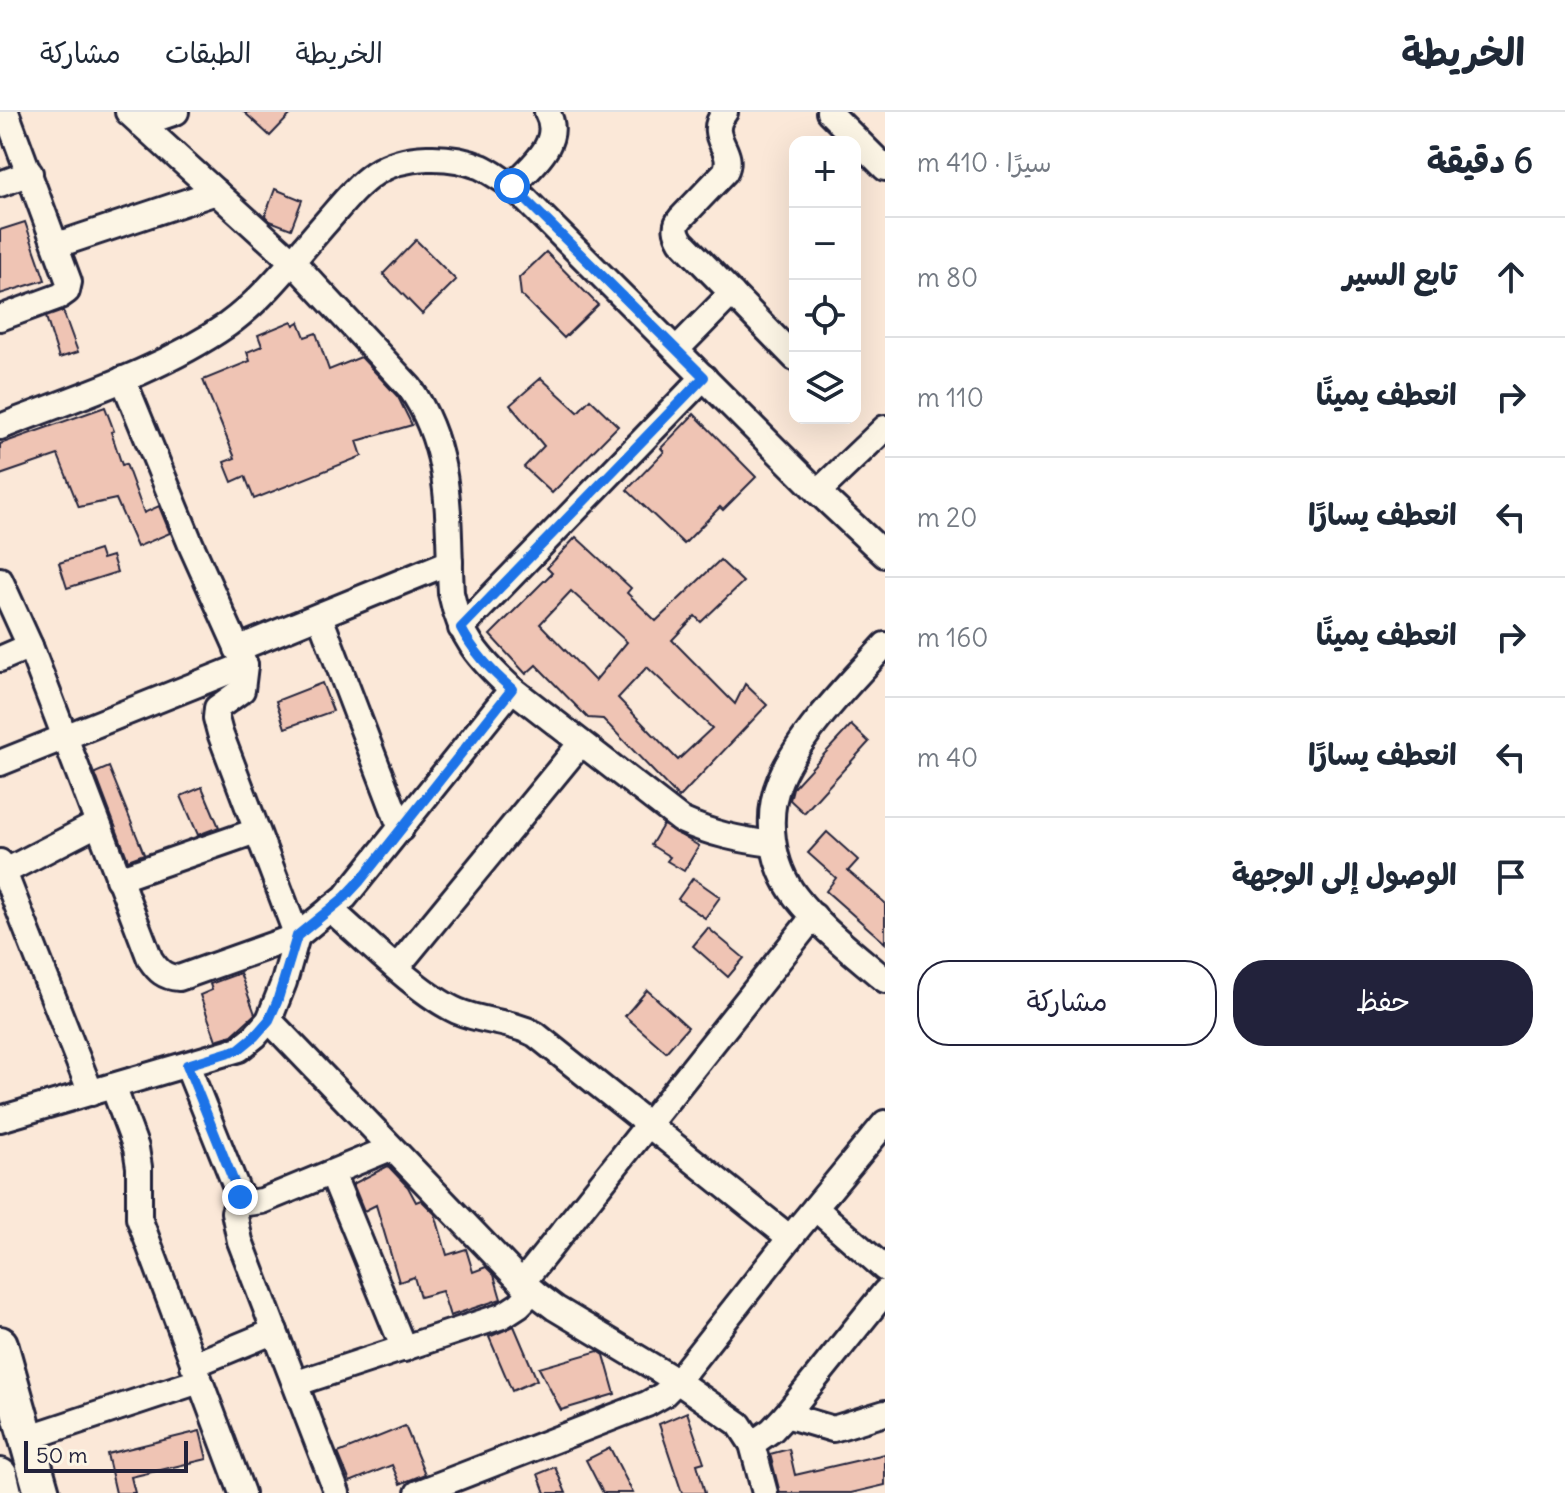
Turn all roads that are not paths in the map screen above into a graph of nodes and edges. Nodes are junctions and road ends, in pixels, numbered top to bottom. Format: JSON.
{"nodes":[{"id":1,"x":6,"y":112,"type":"edge"},
{"id":2,"x":176,"y":112,"type":"edge"},
{"id":3,"x":725,"y":112,"type":"edge"},
{"id":4,"x":829,"y":112,"type":"edge"},
{"id":5,"x":553,"y":115,"type":"edge"},
{"id":6,"x":134,"y":118,"type":"edge"},
{"id":7,"x":885,"y":168,"type":"edge"},
{"id":8,"x":30,"y":173,"type":"junction"},
{"id":9,"x":0,"y":184,"type":"edge"},
{"id":10,"x":512,"y":186,"type":"junction"},
{"id":11,"x":216,"y":192,"type":"junction"},
{"id":12,"x":57,"y":245,"type":"junction"},
{"id":13,"x":292,"y":261,"type":"junction"},
{"id":14,"x":732,"y":293,"type":"junction"},
{"id":15,"x":0,"y":318,"type":"edge"},
{"id":16,"x":676,"y":350,"type":"junction"},
{"id":17,"x":789,"y":352,"type":"edge"},
{"id":18,"x":704,"y":377,"type":"junction"},
{"id":19,"x":123,"y":379,"type":"junction"},
{"id":20,"x":0,"y":427,"type":"edge"},
{"id":21,"x":885,"y":428,"type":"edge"},
{"id":22,"x":818,"y":492,"type":"junction"},
{"id":23,"x":885,"y":555,"type":"edge"},
{"id":24,"x":450,"y":562,"type":"junction"},
{"id":25,"x":0,"y":580,"type":"edge"},
{"id":26,"x":320,"y":617,"type":"junction"},
{"id":27,"x":461,"y":628,"type":"junction"},
{"id":28,"x":885,"y":645,"type":"edge"},
{"id":29,"x":30,"y":646,"type":"junction"},
{"id":30,"x":241,"y":657,"type":"junction"},
{"id":31,"x":0,"y":659,"type":"edge"},
{"id":32,"x":512,"y":689,"type":"junction"},
{"id":33,"x":65,"y":735,"type":"junction"},
{"id":34,"x":581,"y":743,"type":"junction"},
{"id":35,"x":0,"y":763,"type":"edge"},
{"id":36,"x":97,"y":824,"type":"junction"},
{"id":37,"x":401,"y":829,"type":"junction"},
{"id":38,"x":256,"y":831,"type":"junction"},
{"id":39,"x":773,"y":844,"type":"junction"},
{"id":40,"x":2,"y":867,"type":"edge"},
{"id":41,"x":118,"y":879,"type":"junction"},
{"id":42,"x":330,"y":909,"type":"junction"},
{"id":43,"x":814,"y":916,"type":"junction"},
{"id":44,"x":297,"y":936,"type":"junction"},
{"id":45,"x":397,"y":967,"type":"junction"},
{"id":46,"x":885,"y":980,"type":"edge"},
{"id":47,"x":269,"y":1020,"type":"junction"},
{"id":48,"x":187,"y":1065,"type":"junction"},
{"id":49,"x":102,"y":1090,"type":"junction"},
{"id":50,"x":0,"y":1119,"type":"edge"},
{"id":51,"x":885,"y":1123,"type":"edge"},
{"id":52,"x":649,"y":1125,"type":"junction"},
{"id":53,"x":391,"y":1148,"type":"junction"},
{"id":54,"x":332,"y":1173,"type":"junction"},
{"id":55,"x":240,"y":1197,"type":"junction"},
{"id":56,"x":815,"y":1208,"type":"junction"},
{"id":57,"x":790,"y":1238,"type":"junction"},
{"id":58,"x":885,"y":1269,"type":"edge"},
{"id":59,"x":528,"y":1287,"type":"junction"},
{"id":60,"x":885,"y":1292,"type":"edge"},
{"id":61,"x":275,"y":1331,"type":"junction"},
{"id":62,"x":0,"y":1344,"type":"edge"},
{"id":63,"x":404,"y":1349,"type":"junction"},
{"id":64,"x":196,"y":1373,"type":"junction"},
{"id":65,"x":677,"y":1381,"type":"junction"},
{"id":66,"x":297,"y":1383,"type":"junction"},
{"id":67,"x":885,"y":1413,"type":"edge"},
{"id":68,"x":786,"y":1415,"type":"junction"},
{"id":69,"x":27,"y":1438,"type":"junction"},
{"id":70,"x":752,"y":1444,"type":"junction"},
{"id":71,"x":0,"y":1476,"type":"edge"},
{"id":72,"x":4,"y":1493,"type":"edge"},
{"id":73,"x":42,"y":1493,"type":"edge"},
{"id":74,"x":242,"y":1493,"type":"edge"},
{"id":75,"x":337,"y":1493,"type":"edge"},
{"id":76,"x":418,"y":1493,"type":"edge"},
{"id":77,"x":765,"y":1493,"type":"edge"}],
"edges":[{"from":1,"to":8,"type":"street"},
{"from":2,"to":6,"type":"street"},
{"from":3,"to":14,"type":"street"},
{"from":4,"to":7,"type":"street"},
{"from":5,"to":10,"type":"street"},
{"from":6,"to":11,"type":"street"},
{"from":8,"to":9,"type":"street"},
{"from":8,"to":12,"type":"street"},
{"from":10,"to":13,"type":"street"},
{"from":10,"to":16,"type":"street"},
{"from":11,"to":12,"type":"street"},
{"from":11,"to":13,"type":"street"},
{"from":12,"to":15,"type":"street"},
{"from":13,"to":19,"type":"street"},
{"from":13,"to":24,"type":"street"},
{"from":14,"to":16,"type":"street"},
{"from":14,"to":17,"type":"street"},
{"from":16,"to":18,"type":"street"},
{"from":18,"to":22,"type":"street"},
{"from":18,"to":27,"type":"street"},
{"from":19,"to":20,"type":"street"},
{"from":19,"to":30,"type":"street"},
{"from":21,"to":22,"type":"street"},
{"from":22,"to":23,"type":"street"},
{"from":24,"to":26,"type":"street"},
{"from":24,"to":27,"type":"street"},
{"from":25,"to":29,"type":"street"},
{"from":26,"to":30,"type":"street"},
{"from":26,"to":37,"type":"street"},
{"from":27,"to":32,"type":"street"},
{"from":28,"to":39,"type":"street"},
{"from":29,"to":31,"type":"street"},
{"from":29,"to":33,"type":"street"},
{"from":30,"to":33,"type":"street"},
{"from":30,"to":38,"type":"street"},
{"from":32,"to":34,"type":"street"},
{"from":32,"to":37,"type":"street"},
{"from":33,"to":35,"type":"street"},
{"from":33,"to":36,"type":"street"},
{"from":34,"to":39,"type":"street"},
{"from":34,"to":45,"type":"street"},
{"from":36,"to":40,"type":"street"},
{"from":36,"to":41,"type":"street"},
{"from":37,"to":42,"type":"street"},
{"from":38,"to":41,"type":"street"},
{"from":38,"to":44,"type":"street"},
{"from":39,"to":43,"type":"street"},
{"from":40,"to":49,"type":"street"},
{"from":41,"to":44,"type":"street"},
{"from":42,"to":44,"type":"street"},
{"from":42,"to":45,"type":"street"},
{"from":43,"to":46,"type":"street"},
{"from":43,"to":52,"type":"street"},
{"from":44,"to":47,"type":"street"},
{"from":45,"to":52,"type":"street"},
{"from":47,"to":48,"type":"street"},
{"from":47,"to":53,"type":"street"},
{"from":48,"to":49,"type":"street"},
{"from":48,"to":55,"type":"street"},
{"from":49,"to":50,"type":"street"},
{"from":49,"to":64,"type":"street"},
{"from":51,"to":56,"type":"street"},
{"from":52,"to":57,"type":"street"},
{"from":52,"to":59,"type":"street"},
{"from":53,"to":54,"type":"street"},
{"from":53,"to":59,"type":"street"},
{"from":54,"to":55,"type":"street"},
{"from":54,"to":63,"type":"street"},
{"from":55,"to":61,"type":"street"},
{"from":56,"to":57,"type":"street"},
{"from":56,"to":58,"type":"street"},
{"from":57,"to":65,"type":"street"},
{"from":59,"to":63,"type":"street"},
{"from":59,"to":65,"type":"street"},
{"from":60,"to":68,"type":"street"},
{"from":61,"to":64,"type":"street"},
{"from":61,"to":66,"type":"street"},
{"from":62,"to":69,"type":"street"},
{"from":63,"to":66,"type":"street"},
{"from":64,"to":69,"type":"street"},
{"from":64,"to":74,"type":"street"},
{"from":65,"to":70,"type":"street"},
{"from":65,"to":76,"type":"street"},
{"from":66,"to":75,"type":"street"},
{"from":67,"to":68,"type":"street"},
{"from":68,"to":70,"type":"street"},
{"from":69,"to":73,"type":"street"},
{"from":70,"to":77,"type":"street"},
{"from":71,"to":72,"type":"street"}]}
